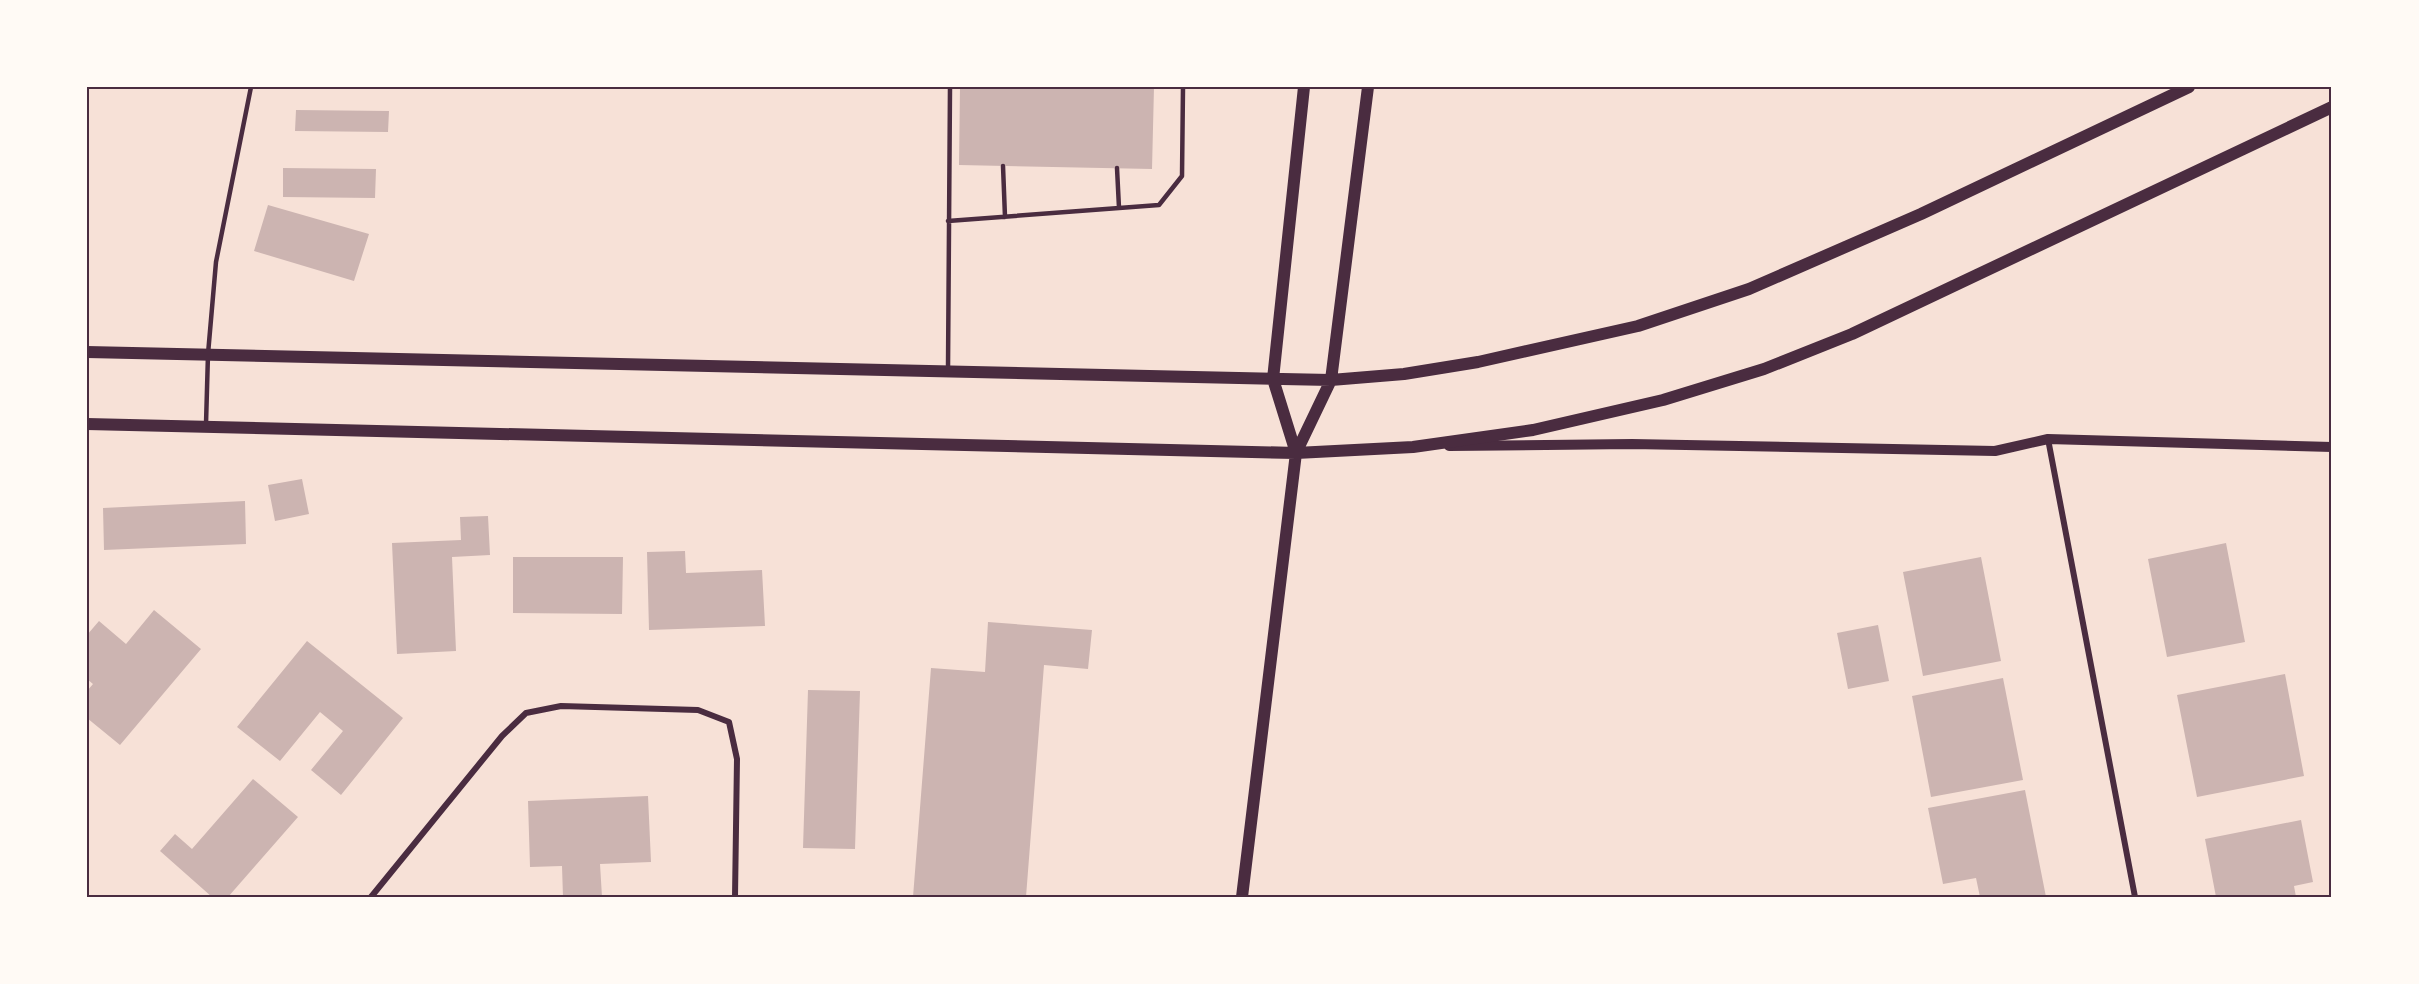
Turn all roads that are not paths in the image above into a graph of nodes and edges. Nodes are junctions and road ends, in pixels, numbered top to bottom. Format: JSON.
{"nodes":[{"id":1,"x":251,"y":87,"type":"edge"},
{"id":2,"x":950,"y":87,"type":"edge"},
{"id":3,"x":1183,"y":87,"type":"edge"},
{"id":4,"x":1304,"y":87,"type":"edge"},
{"id":5,"x":1368,"y":87,"type":"edge"},
{"id":6,"x":2189,"y":87,"type":"edge"},
{"id":7,"x":2332,"y":107,"type":"edge"},
{"id":8,"x":1003,"y":166,"type":"dead end"},
{"id":9,"x":1118,"y":168,"type":"dead end"},
{"id":10,"x":1119,"y":208,"type":"junction"},
{"id":11,"x":1005,"y":217,"type":"junction"},
{"id":12,"x":948,"y":221,"type":"junction"},
{"id":13,"x":87,"y":352,"type":"edge"},
{"id":14,"x":208,"y":354,"type":"junction"},
{"id":15,"x":948,"y":372,"type":"junction"},
{"id":16,"x":1273,"y":379,"type":"junction"},
{"id":17,"x":1331,"y":380,"type":"junction"},
{"id":18,"x":87,"y":424,"type":"edge"},
{"id":19,"x":206,"y":427,"type":"junction"},
{"id":20,"x":2048,"y":439,"type":"junction"},
{"id":21,"x":1413,"y":447,"type":"junction"},
{"id":22,"x":2332,"y":447,"type":"edge"},
{"id":23,"x":1296,"y":453,"type":"junction"},
{"id":24,"x":371,"y":897,"type":"edge"},
{"id":25,"x":735,"y":897,"type":"edge"},
{"id":26,"x":1242,"y":897,"type":"edge"},
{"id":27,"x":2135,"y":897,"type":"edge"}],
"edges":[{"from":1,"to":14,"type":"lane"},
{"from":2,"to":12,"type":"lane"},
{"from":3,"to":10,"type":"lane"},
{"from":4,"to":16,"type":"main road"},
{"from":5,"to":17,"type":"main road"},
{"from":6,"to":17,"type":"main road"},
{"from":7,"to":21,"type":"main road"},
{"from":8,"to":11,"type":"lane"},
{"from":9,"to":10,"type":"lane"},
{"from":10,"to":11,"type":"lane"},
{"from":11,"to":12,"type":"lane"},
{"from":12,"to":15,"type":"lane"},
{"from":13,"to":14,"type":"main road"},
{"from":14,"to":15,"type":"main road"},
{"from":14,"to":19,"type":"lane"},
{"from":15,"to":16,"type":"main road"},
{"from":16,"to":17,"type":"main road"},
{"from":16,"to":23,"type":"main road"},
{"from":17,"to":23,"type":"main road"},
{"from":18,"to":19,"type":"main road"},
{"from":19,"to":23,"type":"main road"},
{"from":20,"to":21,"type":"street"},
{"from":20,"to":22,"type":"street"},
{"from":20,"to":27,"type":"street"},
{"from":21,"to":23,"type":"main road"},
{"from":23,"to":26,"type":"main road"},
{"from":24,"to":25,"type":"street"}]}
